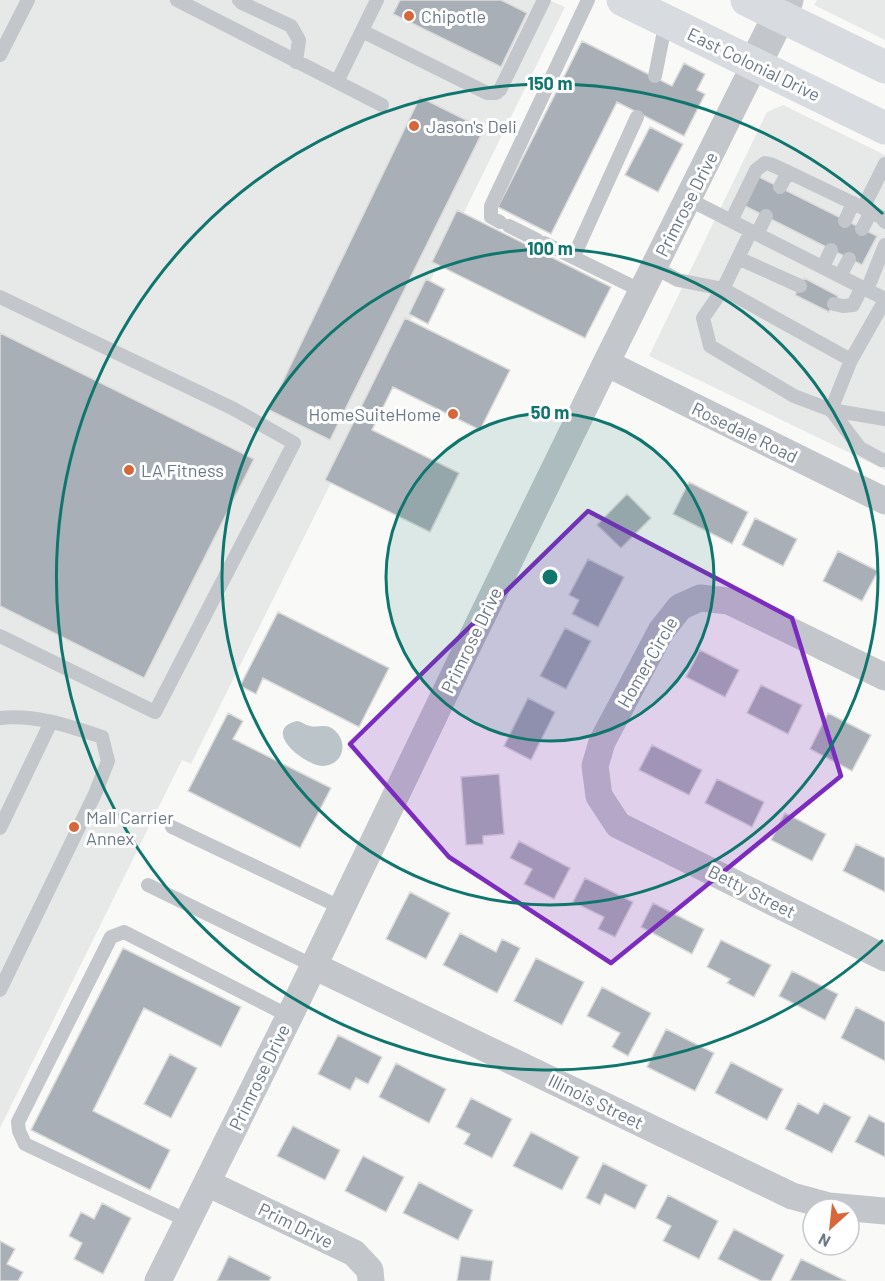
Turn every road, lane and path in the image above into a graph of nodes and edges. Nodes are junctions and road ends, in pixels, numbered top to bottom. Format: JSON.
{"nodes":[{"id":1,"x":27,"y":0,"type":"edge"},
{"id":2,"x":177,"y":0,"type":"edge"},
{"id":3,"x":239,"y":0,"type":"edge"},
{"id":4,"x":377,"y":0,"type":"edge"},
{"id":5,"x":544,"y":0,"type":"edge"},
{"id":6,"x":588,"y":0,"type":"edge"},
{"id":7,"x":623,"y":0,"type":"edge"},
{"id":8,"x":747,"y":0,"type":"edge"},
{"id":9,"x":783,"y":8,"type":"edge"},
{"id":10,"x":666,"y":21,"type":"junction"},
{"id":11,"x":362,"y":31,"type":"junction"},
{"id":12,"x":0,"y":55,"type":"edge"},
{"id":13,"x":296,"y":62,"type":"junction"},
{"id":14,"x":755,"y":64,"type":"junction"},
{"id":15,"x":885,"y":67,"type":"edge"},
{"id":16,"x":655,"y":76,"type":"dead end"},
{"id":17,"x":337,"y":82,"type":"junction"},
{"id":18,"x":382,"y":105,"type":"dead end"},
{"id":19,"x":637,"y":117,"type":"dead end"},
{"id":20,"x":885,"y":128,"type":"edge"},
{"id":21,"x":885,"y":164,"type":"edge"},
{"id":22,"x":788,"y":172,"type":"junction"},
{"id":23,"x":780,"y":187,"type":"dead end"},
{"id":24,"x":688,"y":199,"type":"junction"},
{"id":25,"x":862,"y":208,"type":"junction"},
{"id":26,"x":766,"y":216,"type":"dead end"},
{"id":27,"x":731,"y":221,"type":"junction"},
{"id":28,"x":845,"y":221,"type":"dead end"},
{"id":29,"x":885,"y":222,"type":"edge"},
{"id":30,"x":862,"y":229,"type":"dead end"},
{"id":31,"x":754,"y":233,"type":"junction"},
{"id":32,"x":885,"y":245,"type":"edge"},
{"id":33,"x":831,"y":250,"type":"dead end"},
{"id":34,"x":573,"y":256,"type":"junction"},
{"id":35,"x":738,"y":258,"type":"junction"},
{"id":36,"x":849,"y":259,"type":"dead end"},
{"id":37,"x":823,"y":267,"type":"junction"},
{"id":38,"x":840,"y":276,"type":"junction"},
{"id":39,"x":648,"y":279,"type":"junction"},
{"id":40,"x":800,"y":286,"type":"dead end"},
{"id":41,"x":723,"y":289,"type":"junction"},
{"id":42,"x":865,"y":289,"type":"junction"},
{"id":43,"x":0,"y":297,"type":"edge"},
{"id":44,"x":885,"y":300,"type":"edge"},
{"id":45,"x":834,"y":304,"type":"dead end"},
{"id":46,"x":851,"y":360,"type":"junction"},
{"id":47,"x":606,"y":363,"type":"junction"},
{"id":48,"x":831,"y":410,"type":"junction"},
{"id":49,"x":885,"y":419,"type":"edge"},
{"id":50,"x":885,"y":460,"type":"edge"},
{"id":51,"x":885,"y":501,"type":"edge"},
{"id":52,"x":0,"y":636,"type":"edge"},
{"id":53,"x":885,"y":677,"type":"edge"},
{"id":54,"x":0,"y":718,"type":"edge"},
{"id":55,"x":51,"y":722,"type":"junction"},
{"id":56,"x":618,"y":825,"type":"joint"},
{"id":57,"x":172,"y":826,"type":"dead end"},
{"id":58,"x":0,"y":828,"type":"edge"},
{"id":59,"x":148,"y":885,"type":"dead end"},
{"id":60,"x":342,"y":908,"type":"junction"},
{"id":61,"x":885,"y":958,"type":"edge"},
{"id":62,"x":314,"y":966,"type":"junction"},
{"id":63,"x":0,"y":990,"type":"edge"},
{"id":64,"x":289,"y":1016,"type":"junction"},
{"id":65,"x":207,"y":1183,"type":"junction"},
{"id":66,"x":885,"y":1211,"type":"edge"},
{"id":67,"x":188,"y":1221,"type":"junction"},
{"id":68,"x":158,"y":1281,"type":"edge"},
{"id":69,"x":370,"y":1281,"type":"edge"}],
"edges":[{"from":1,"to":12,"type":"lane"},
{"from":2,"to":13,"type":"lane"},
{"from":3,"to":13,"type":"lane"},
{"from":4,"to":11,"type":"lane"},
{"from":5,"to":11,"type":"lane"},
{"from":6,"to":34,"type":"lane"},
{"from":7,"to":10,"type":"highway","name":"East Colonial Drive"},
{"from":8,"to":9,"type":"highway"},
{"from":9,"to":14,"type":"street","name":"Primrose Drive"},
{"from":9,"to":15,"type":"highway"},
{"from":10,"to":14,"type":"highway","name":"East Colonial Drive"},
{"from":10,"to":16,"type":"lane"},
{"from":11,"to":17,"type":"lane"},
{"from":13,"to":17,"type":"lane"},
{"from":14,"to":20,"type":"highway","name":"East Colonial Drive"},
{"from":14,"to":24,"type":"street","name":"Primrose Drive"},
{"from":17,"to":18,"type":"lane"},
{"from":19,"to":34,"type":"lane"},
{"from":21,"to":25,"type":"lane"},
{"from":22,"to":23,"type":"lane"},
{"from":22,"to":25,"type":"lane"},
{"from":22,"to":27,"type":"lane"},
{"from":24,"to":27,"type":"lane"},
{"from":24,"to":39,"type":"street","name":"Primrose Drive"},
{"from":25,"to":28,"type":"lane"},
{"from":25,"to":29,"type":"lane"},
{"from":25,"to":30,"type":"lane"},
{"from":26,"to":31,"type":"lane"},
{"from":27,"to":31,"type":"lane"},
{"from":31,"to":35,"type":"lane"},
{"from":31,"to":37,"type":"lane"},
{"from":32,"to":42,"type":"lane"},
{"from":33,"to":37,"type":"lane"},
{"from":34,"to":39,"type":"lane"},
{"from":35,"to":40,"type":"lane"},
{"from":35,"to":41,"type":"lane"},
{"from":36,"to":38,"type":"lane"},
{"from":37,"to":38,"type":"lane"},
{"from":38,"to":42,"type":"lane"},
{"from":39,"to":41,"type":"lane"},
{"from":39,"to":47,"type":"street","name":"Primrose Drive"},
{"from":41,"to":46,"type":"lane"},
{"from":41,"to":48,"type":"lane"},
{"from":42,"to":44,"type":"lane"},
{"from":42,"to":45,"type":"lane"},
{"from":43,"to":52,"type":"lane"},
{"from":44,"to":46,"type":"lane"},
{"from":46,"to":48,"type":"lane"},
{"from":47,"to":51,"type":"street","name":"Rosedale Road"},
{"from":47,"to":60,"type":"street","name":"Primrose Drive"},
{"from":48,"to":49,"type":"lane"},
{"from":48,"to":50,"type":"lane"},
{"from":53,"to":56,"type":"street","name":"Homer Circle"},
{"from":54,"to":55,"type":"lane"},
{"from":55,"to":58,"type":"lane"},
{"from":55,"to":63,"type":"lane"},
{"from":56,"to":61,"type":"street","name":"Betty Street"},
{"from":57,"to":60,"type":"lane"},
{"from":59,"to":62,"type":"lane"},
{"from":60,"to":62,"type":"street","name":"Primrose Drive"},
{"from":62,"to":64,"type":"street","name":"Primrose Drive"},
{"from":62,"to":66,"type":"street","name":"Illinois Street"},
{"from":64,"to":65,"type":"street","name":"Primrose Drive"},
{"from":64,"to":67,"type":"lane"},
{"from":65,"to":67,"type":"street","name":"Primrose Drive"},
{"from":65,"to":69,"type":"street","name":"Prim Drive"},
{"from":67,"to":68,"type":"street","name":"Primrose Drive"}]}
